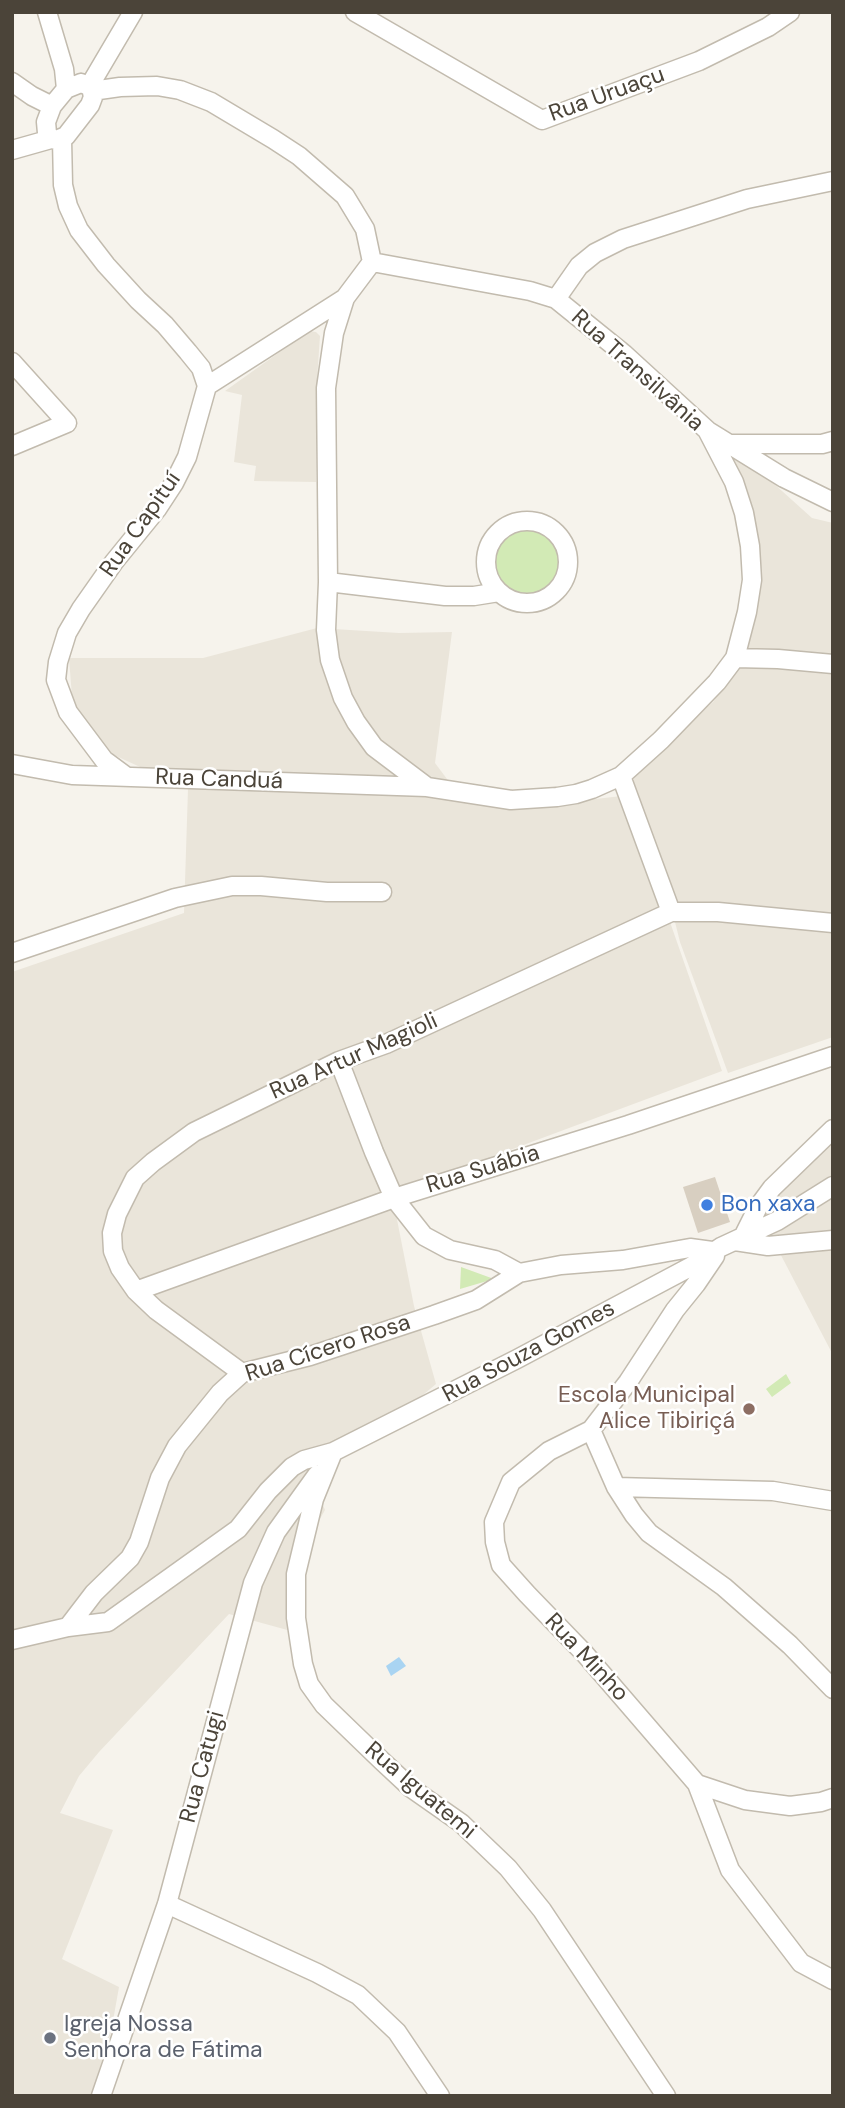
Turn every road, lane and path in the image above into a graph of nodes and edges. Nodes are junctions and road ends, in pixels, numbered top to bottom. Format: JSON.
{"nodes":[{"id":1,"x":47,"y":12,"type":"edge"},
{"id":2,"x":134,"y":12,"type":"edge"},
{"id":3,"x":355,"y":12,"type":"edge"},
{"id":4,"x":790,"y":12,"type":"edge"},
{"id":5,"x":771,"y":19,"type":"edge"},
{"id":6,"x":12,"y":82,"type":"edge"},
{"id":7,"x":87,"y":89,"type":"junction"},
{"id":8,"x":50,"y":110,"type":"junction"},
{"id":9,"x":50,"y":139,"type":"junction"},
{"id":10,"x":12,"y":150,"type":"edge"},
{"id":11,"x":833,"y":181,"type":"edge"},
{"id":12,"x":372,"y":262,"type":"junction"},
{"id":13,"x":345,"y":298,"type":"junction"},
{"id":14,"x":556,"y":299,"type":"junction"},
{"id":15,"x":12,"y":362,"type":"edge"},
{"id":16,"x":207,"y":386,"type":"junction"},
{"id":17,"x":707,"y":430,"type":"junction"},
{"id":18,"x":833,"y":441,"type":"edge"},
{"id":19,"x":730,"y":444,"type":"junction"},
{"id":20,"x":12,"y":446,"type":"edge"},
{"id":21,"x":833,"y":502,"type":"edge"},
{"id":22,"x":328,"y":582,"type":"junction"},
{"id":23,"x":499,"y":592,"type":"junction"},
{"id":24,"x":735,"y":658,"type":"junction"},
{"id":25,"x":833,"y":664,"type":"edge"},
{"id":26,"x":12,"y":764,"type":"edge"},
{"id":27,"x":621,"y":776,"type":"junction"},
{"id":28,"x":127,"y":777,"type":"junction"},
{"id":29,"x":426,"y":787,"type":"junction"},
{"id":30,"x":382,"y":892,"type":"dead end"},
{"id":31,"x":671,"y":912,"type":"junction"},
{"id":32,"x":833,"y":923,"type":"edge"},
{"id":33,"x":12,"y":953,"type":"edge"},
{"id":34,"x":833,"y":1056,"type":"edge"},
{"id":35,"x":339,"y":1061,"type":"junction"},
{"id":36,"x":833,"y":1129,"type":"edge"},
{"id":37,"x":833,"y":1186,"type":"edge"},
{"id":38,"x":394,"y":1198,"type":"junction"},
{"id":39,"x":833,"y":1240,"type":"edge"},
{"id":40,"x":728,"y":1244,"type":"junction"},
{"id":41,"x":519,"y":1273,"type":"junction"},
{"id":42,"x":136,"y":1291,"type":"junction"},
{"id":43,"x":242,"y":1373,"type":"junction"},
{"id":44,"x":591,"y":1430,"type":"junction"},
{"id":45,"x":333,"y":1452,"type":"junction"},
{"id":46,"x":616,"y":1487,"type":"junction"},
{"id":47,"x":833,"y":1500,"type":"edge"},
{"id":48,"x":68,"y":1627,"type":"junction"},
{"id":49,"x":12,"y":1640,"type":"edge"},
{"id":50,"x":833,"y":1689,"type":"edge"},
{"id":51,"x":697,"y":1784,"type":"junction"},
{"id":52,"x":833,"y":1798,"type":"edge"},
{"id":53,"x":167,"y":1904,"type":"junction"},
{"id":54,"x":833,"y":1980,"type":"edge"},
{"id":55,"x":101,"y":2096,"type":"edge"},
{"id":56,"x":440,"y":2096,"type":"edge"},
{"id":57,"x":666,"y":2096,"type":"edge"}],
"edges":[{"from":1,"to":7,"type":"street"},
{"from":2,"to":7,"type":"street"},
{"from":3,"to":5,"type":"street","name":"Rua Uruaçu"},
{"from":4,"to":5,"type":"street","name":"Rua Uruaçu"},
{"from":6,"to":8,"type":"street"},
{"from":7,"to":8,"type":"street"},
{"from":7,"to":9,"type":"street"},
{"from":7,"to":12,"type":"street"},
{"from":8,"to":9,"type":"street"},
{"from":9,"to":10,"type":"street"},
{"from":9,"to":16,"type":"street"},
{"from":11,"to":14,"type":"street"},
{"from":12,"to":13,"type":"street","name":"Rua Transilvânia"},
{"from":12,"to":14,"type":"street","name":"Rua Transilvânia"},
{"from":13,"to":16,"type":"street"},
{"from":13,"to":22,"type":"street","name":"Rua Transilvânia"},
{"from":14,"to":17,"type":"street","name":"Rua Transilvânia"},
{"from":15,"to":20,"type":"street"},
{"from":16,"to":28,"type":"street","name":"Rua Capituí"},
{"from":17,"to":19,"type":"street"},
{"from":17,"to":24,"type":"street","name":"Rua Transilvânia"},
{"from":18,"to":19,"type":"street"},
{"from":19,"to":21,"type":"street"},
{"from":22,"to":23,"type":"street"},
{"from":22,"to":29,"type":"street","name":"Rua Transilvânia"},
{"from":23,"to":23,"type":"street"},
{"from":24,"to":25,"type":"street"},
{"from":24,"to":27,"type":"street","name":"Rua Transilvânia"},
{"from":26,"to":28,"type":"street","name":"Rua Canduá"},
{"from":27,"to":29,"type":"street","name":"Rua Transilvânia"},
{"from":27,"to":31,"type":"street"},
{"from":28,"to":29,"type":"street","name":"Rua Canduá"},
{"from":30,"to":33,"type":"street"},
{"from":31,"to":32,"type":"street","name":"Rua Artur Magioli"},
{"from":31,"to":35,"type":"street","name":"Rua Artur Magioli"},
{"from":34,"to":38,"type":"street","name":"Rua Suábia"},
{"from":35,"to":38,"type":"street"},
{"from":35,"to":42,"type":"street","name":"Rua Artur Magioli"},
{"from":36,"to":40,"type":"street"},
{"from":37,"to":40,"type":"street","name":"Rua Souza Gomes"},
{"from":38,"to":41,"type":"street"},
{"from":38,"to":42,"type":"street","name":"Rua Suábia"},
{"from":39,"to":40,"type":"street","name":"Rua Cícero Rosa"},
{"from":40,"to":41,"type":"street","name":"Rua Cícero Rosa"},
{"from":40,"to":44,"type":"street"},
{"from":40,"to":45,"type":"street","name":"Rua Souza Gomes"},
{"from":41,"to":43,"type":"street","name":"Rua Cícero Rosa"},
{"from":42,"to":43,"type":"street","name":"Rua Artur Magioli"},
{"from":43,"to":48,"type":"street","name":"Rua Cícero Rosa"},
{"from":44,"to":46,"type":"street"},
{"from":44,"to":51,"type":"street","name":"Rua Minho"},
{"from":45,"to":48,"type":"street","name":"Rua Souza Gomes"},
{"from":45,"to":53,"type":"street","name":"Rua Catugi"},
{"from":45,"to":57,"type":"street","name":"Rua Iguatemi"},
{"from":46,"to":47,"type":"street"},
{"from":46,"to":50,"type":"street"},
{"from":48,"to":49,"type":"street","name":"Rua Souza Gomes"},
{"from":51,"to":52,"type":"street"},
{"from":51,"to":54,"type":"street"},
{"from":53,"to":55,"type":"street","name":"Rua Catugi"},
{"from":53,"to":56,"type":"street"}]}
